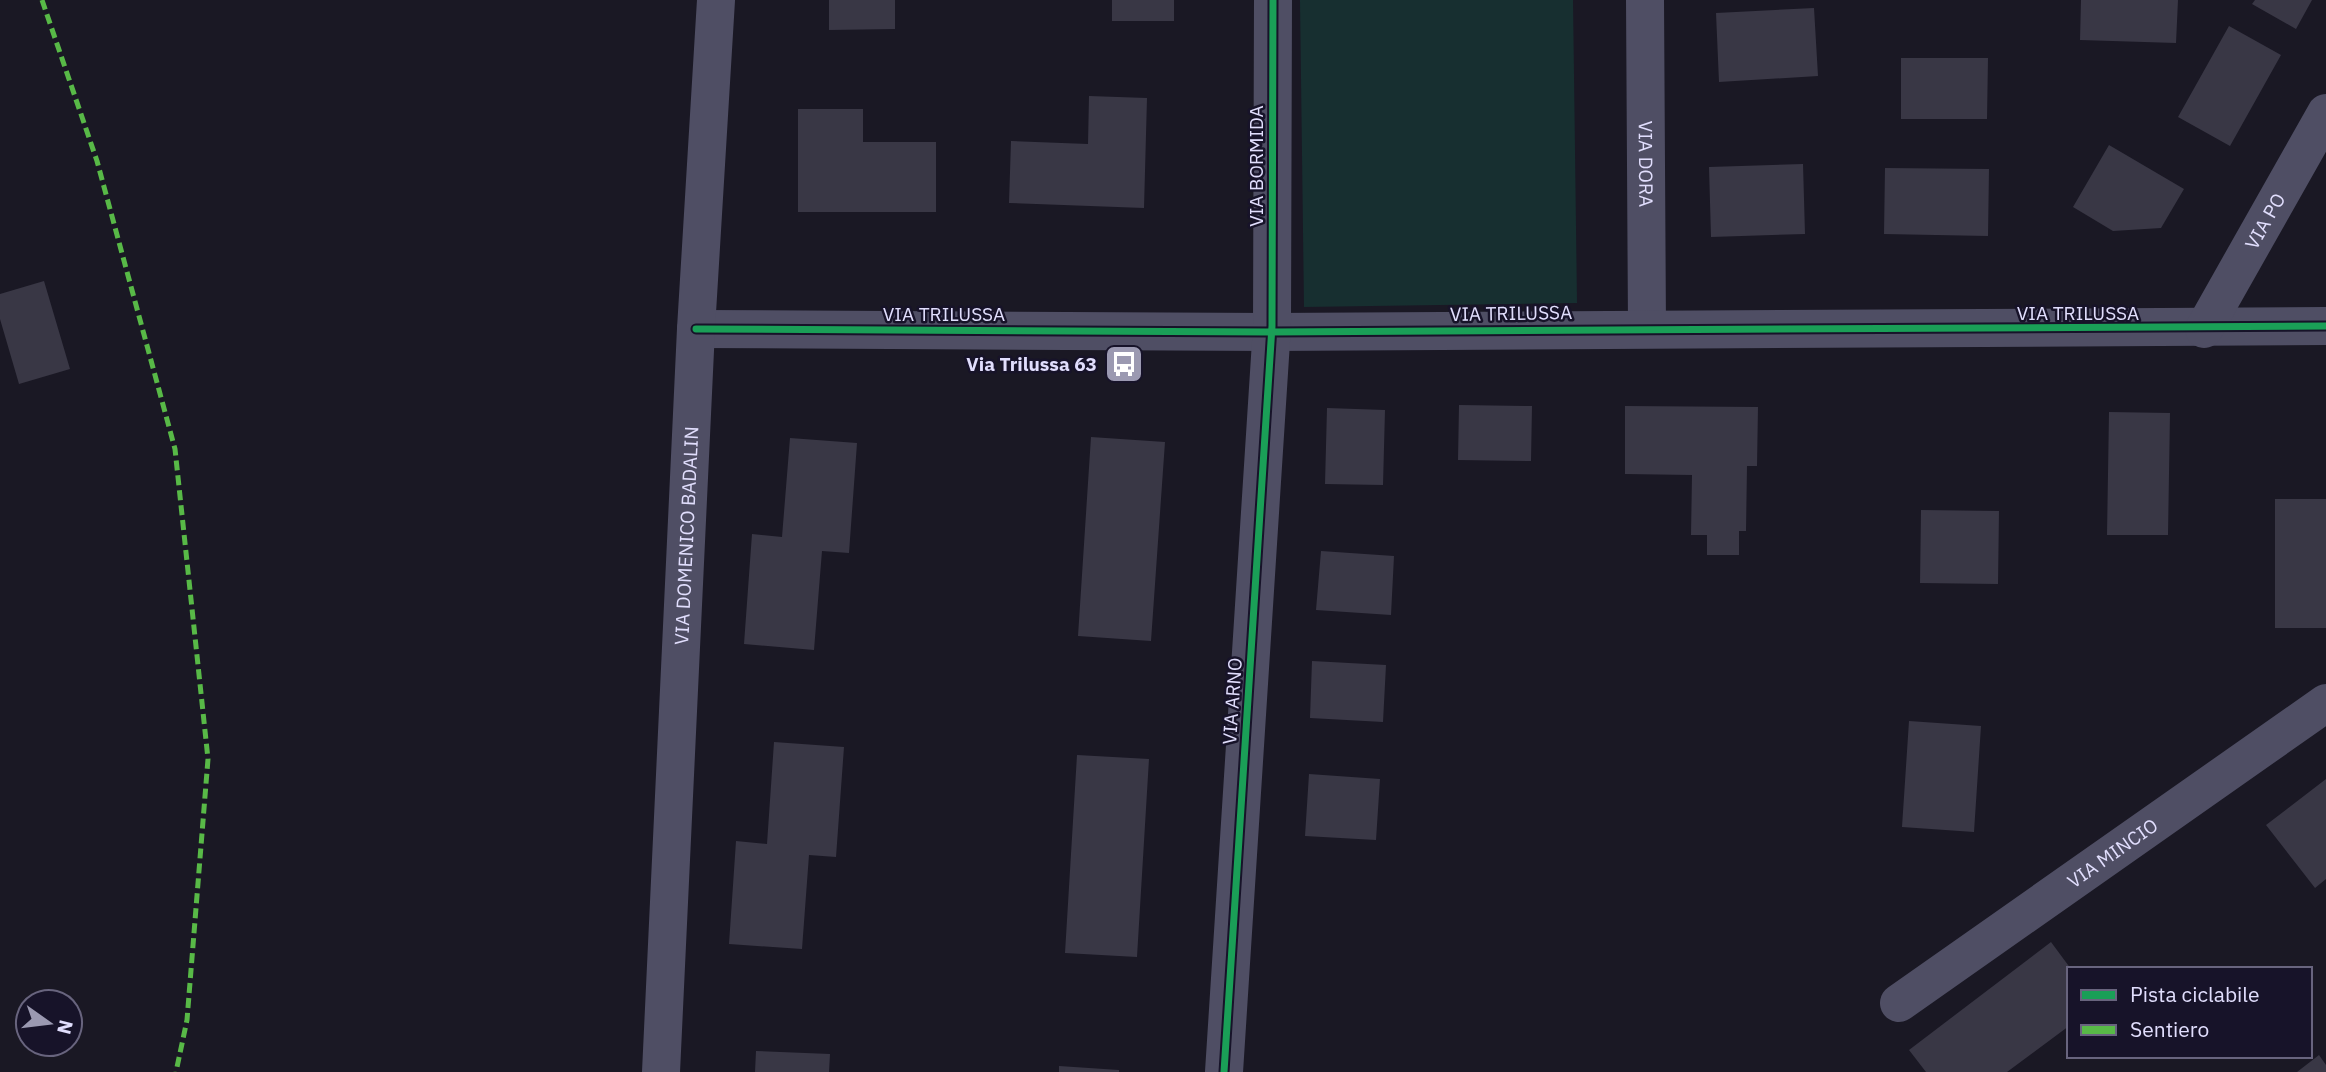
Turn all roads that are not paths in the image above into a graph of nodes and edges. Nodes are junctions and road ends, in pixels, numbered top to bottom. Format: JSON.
{"nodes":[{"id":1,"x":716,"y":0,"type":"edge"},
{"id":2,"x":1273,"y":0,"type":"edge"},
{"id":3,"x":1645,"y":0,"type":"edge"},
{"id":4,"x":2326,"y":113,"type":"edge"},
{"id":5,"x":2326,"y":326,"type":"edge"},
{"id":6,"x":1647,"y":328,"type":"junction"},
{"id":7,"x":696,"y":329,"type":"junction"},
{"id":8,"x":2204,"y":329,"type":"junction"},
{"id":9,"x":1271,"y":332,"type":"junction"},
{"id":10,"x":2326,"y":703,"type":"edge"},
{"id":11,"x":1899,"y":1003,"type":"dead end"},
{"id":12,"x":661,"y":1072,"type":"edge"},
{"id":13,"x":1224,"y":1072,"type":"edge"}],
"edges":[{"from":1,"to":7,"type":"street","name":"VIA DOMENICO BADALIN"},
{"from":2,"to":9,"type":"street","name":"VIA BORMIDA"},
{"from":3,"to":6,"type":"street","name":"VIA DORA"},
{"from":4,"to":8,"type":"street","name":"VIA PO"},
{"from":5,"to":8,"type":"street","name":"VIA TRILUSSA"},
{"from":6,"to":8,"type":"street","name":"VIA TRILUSSA"},
{"from":6,"to":9,"type":"street","name":"VIA TRILUSSA"},
{"from":7,"to":9,"type":"street","name":"VIA TRILUSSA"},
{"from":7,"to":12,"type":"street","name":"VIA DOMENICO BADALIN"},
{"from":9,"to":13,"type":"street","name":"VIA ARNO"},
{"from":10,"to":11,"type":"street","name":"VIA MINCIO"}]}
